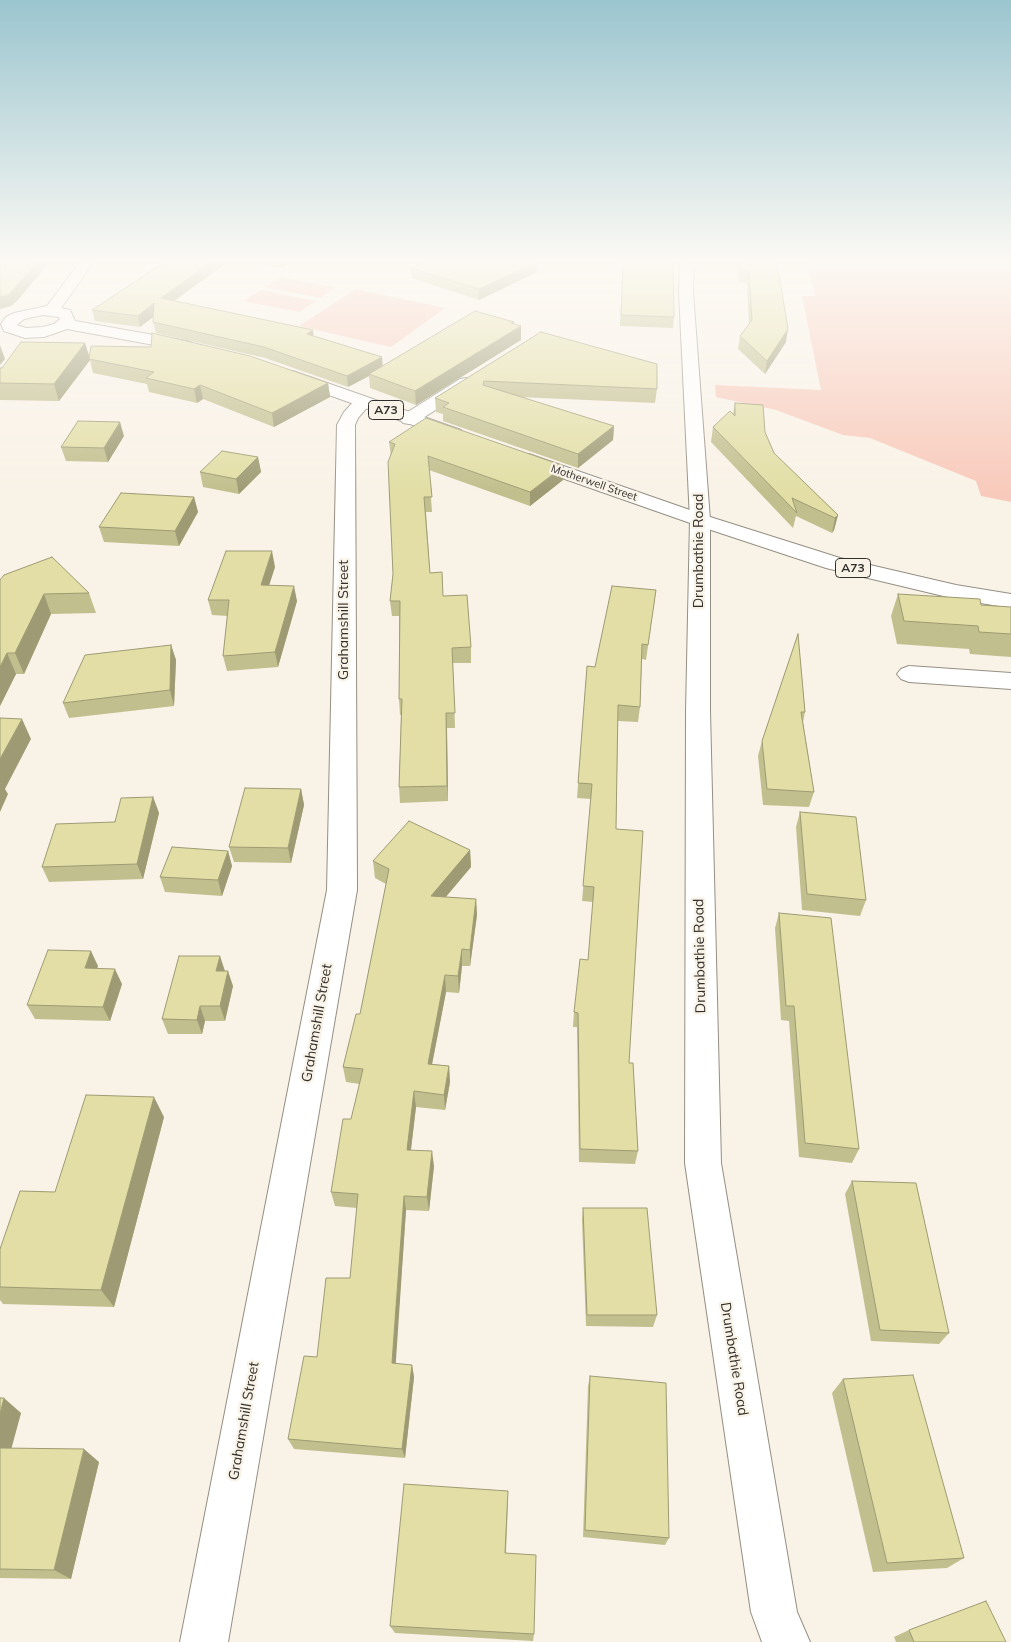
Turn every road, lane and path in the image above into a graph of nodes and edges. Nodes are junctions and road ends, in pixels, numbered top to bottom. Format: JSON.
{"nodes":[{"id":1,"x":31,"y":340,"type":"edge"},
{"id":2,"x":149,"y":340,"type":"edge"},
{"id":3,"x":689,"y":340,"type":"edge"},
{"id":4,"x":24,"y":349,"type":"edge"},
{"id":5,"x":200,"y":349,"type":"edge"},
{"id":6,"x":280,"y":372,"type":"edge"},
{"id":7,"x":484,"y":372,"type":"edge"},
{"id":8,"x":363,"y":402,"type":"junction"},
{"id":9,"x":409,"y":418,"type":"junction"},
{"id":10,"x":475,"y":441,"type":"edge"},
{"id":11,"x":512,"y":454,"type":"edge"},
{"id":12,"x":700,"y":520,"type":"junction"},
{"id":13,"x":1011,"y":601,"type":"edge"},
{"id":14,"x":909,"y":674,"type":"dead end"},
{"id":15,"x":1011,"y":681,"type":"edge"},
{"id":16,"x":204,"y":1642,"type":"edge"},
{"id":17,"x":786,"y":1642,"type":"edge"}],
"edges":[{"from":1,"to":4,"type":"street"},
{"from":2,"to":5,"type":"street"},
{"from":3,"to":12,"type":"street","name":"Drumbathie Road"},
{"from":6,"to":8,"type":"street","number":"A73"},
{"from":7,"to":9,"type":"street"},
{"from":8,"to":9,"type":"street","number":"A73"},
{"from":8,"to":16,"type":"street","name":"Grahamshill Street"},
{"from":9,"to":10,"type":"street","number":"A73"},
{"from":11,"to":12,"type":"street","name":"Motherwell Street","number":"A73"},
{"from":12,"to":13,"type":"street","name":"Motherwell Street","number":"A73"},
{"from":12,"to":17,"type":"street","name":"Drumbathie Road"},
{"from":14,"to":15,"type":"street"}]}
